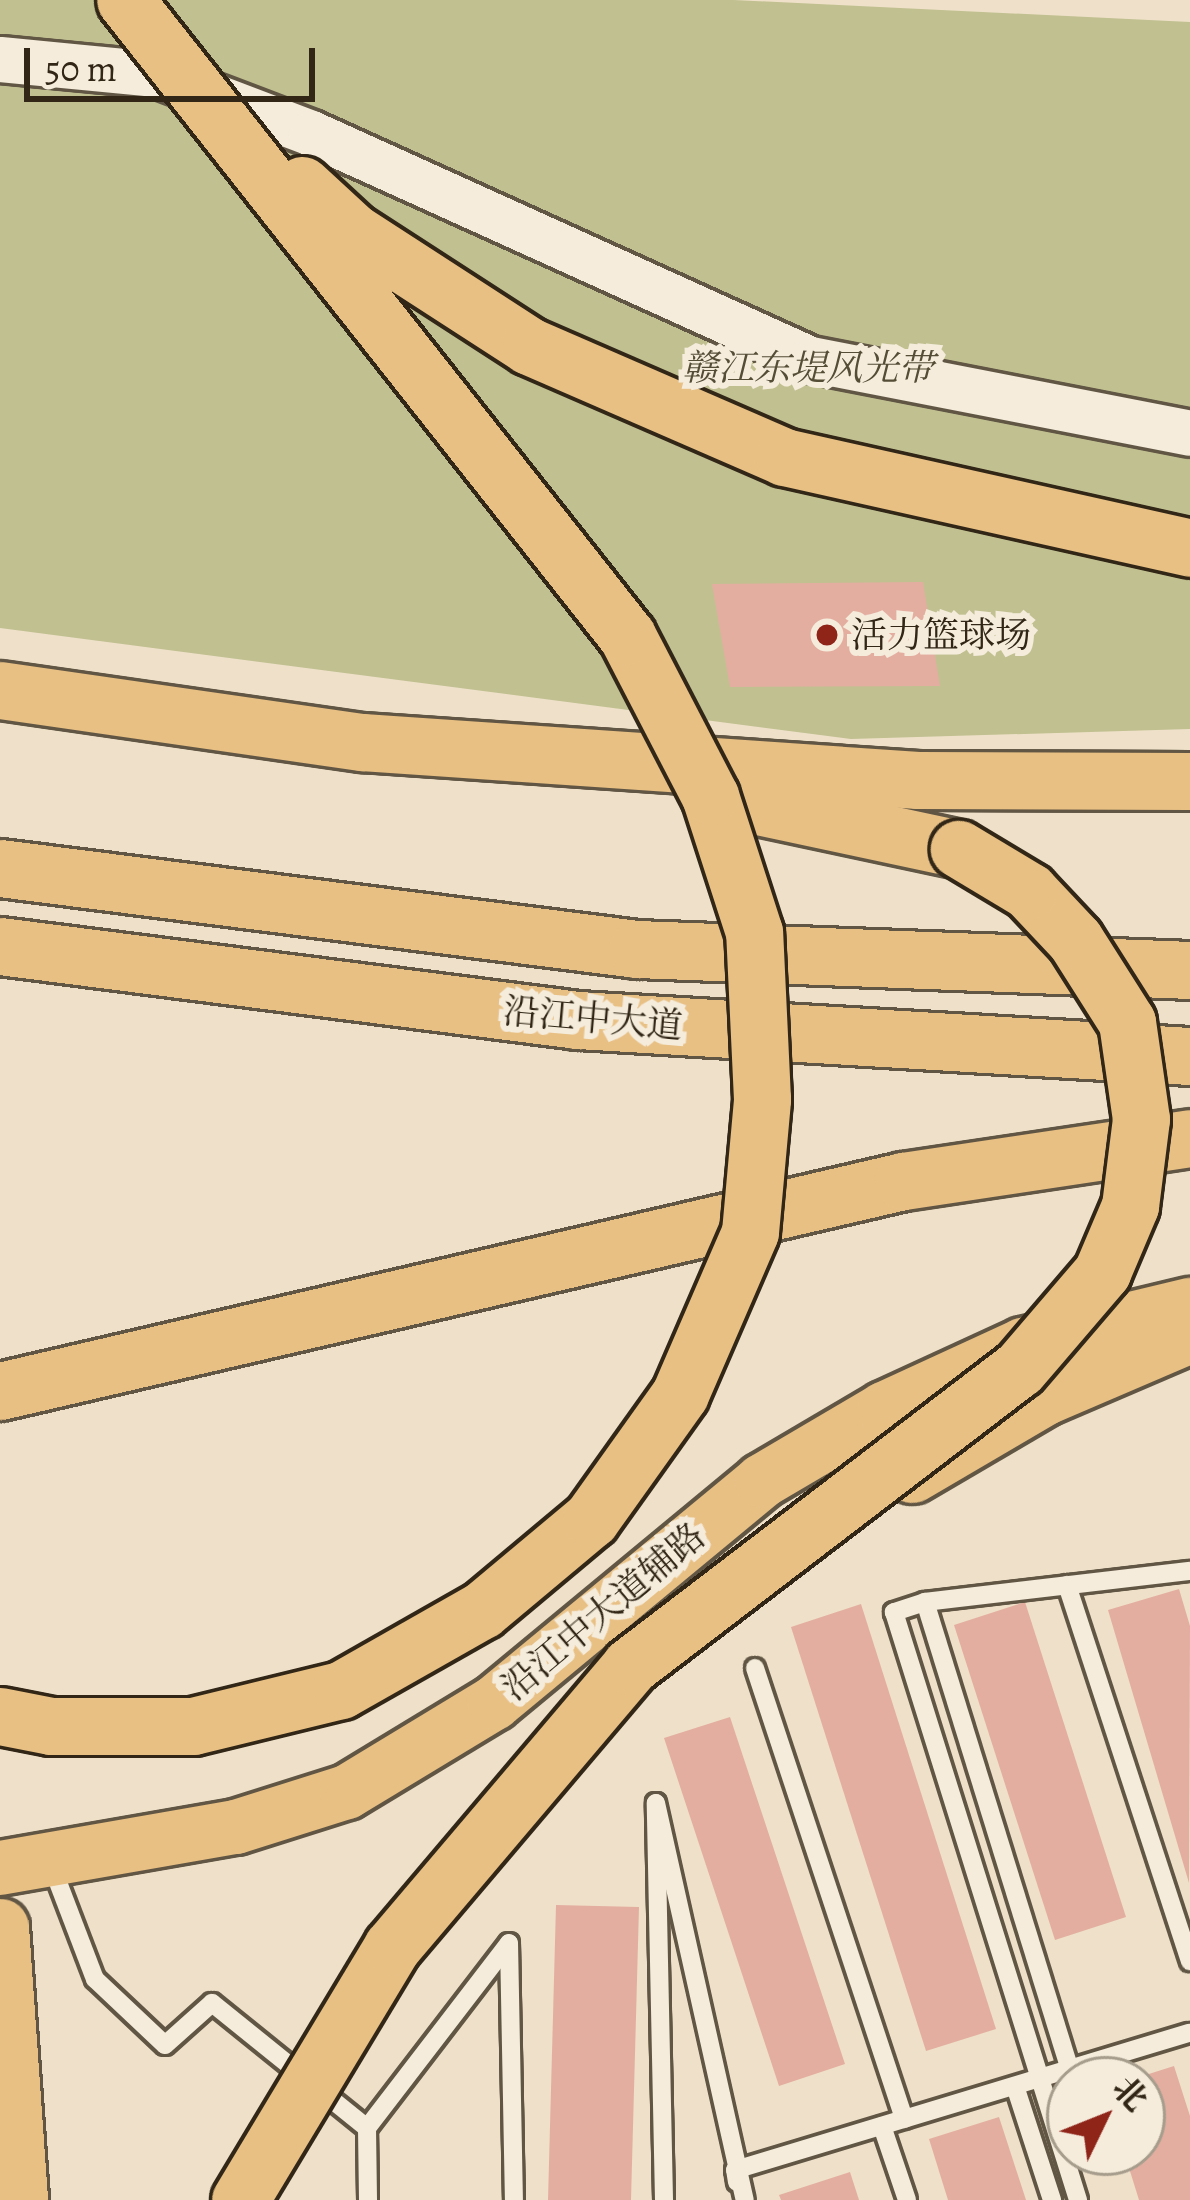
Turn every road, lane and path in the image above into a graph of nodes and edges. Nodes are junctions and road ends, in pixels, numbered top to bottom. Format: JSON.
{"nodes":[{"id":1,"x":125,"y":0,"type":"edge"},
{"id":2,"x":162,"y":57,"type":"junction"},
{"id":3,"x":0,"y":59,"type":"edge"},
{"id":4,"x":1190,"y":433,"type":"edge"},
{"id":5,"x":1190,"y":548,"type":"edge"},
{"id":6,"x":0,"y":690,"type":"edge"},
{"id":7,"x":362,"y":742,"type":"junction"},
{"id":8,"x":1190,"y":781,"type":"edge"},
{"id":9,"x":0,"y":868,"type":"edge"},
{"id":10,"x":0,"y":946,"type":"edge"},
{"id":11,"x":1190,"y":970,"type":"edge"},
{"id":12,"x":1190,"y":1056,"type":"edge"},
{"id":13,"x":1190,"y":1138,"type":"edge"},
{"id":14,"x":1190,"y":1305,"type":"edge"},
{"id":15,"x":1190,"y":1334,"type":"edge"},
{"id":16,"x":0,"y":1391,"type":"edge"},
{"id":17,"x":810,"y":1534,"type":"junction"},
{"id":18,"x":1190,"y":1571,"type":"edge"},
{"id":19,"x":1067,"y":1585,"type":"junction"},
{"id":20,"x":925,"y":1602,"type":"junction"},
{"id":21,"x":755,"y":1668,"type":"dead end"},
{"id":22,"x":0,"y":1716,"type":"edge"},
{"id":23,"x":25,"y":1866,"type":"edge"},
{"id":24,"x":0,"y":1927,"type":"edge"},
{"id":25,"x":1190,"y":1960,"type":"edge"},
{"id":26,"x":1190,"y":2033,"type":"edge"},
{"id":27,"x":1066,"y":2056,"type":"edge"},
{"id":28,"x":1115,"y":2056,"type":"edge"},
{"id":29,"x":1046,"y":2077,"type":"edge"},
{"id":30,"x":1039,"y":2079,"type":"junction"},
{"id":31,"x":1015,"y":2086,"type":"junction"},
{"id":32,"x":904,"y":2119,"type":"junction"},
{"id":33,"x":882,"y":2126,"type":"junction"},
{"id":34,"x":367,"y":2128,"type":"junction"},
{"id":35,"x":735,"y":2170,"type":"junction"},
{"id":36,"x":19,"y":2200,"type":"edge"},
{"id":37,"x":240,"y":2200,"type":"edge"},
{"id":38,"x":368,"y":2200,"type":"edge"},
{"id":39,"x":514,"y":2200,"type":"edge"},
{"id":40,"x":664,"y":2200,"type":"edge"},
{"id":41,"x":743,"y":2200,"type":"edge"},
{"id":42,"x":907,"y":2200,"type":"edge"},
{"id":43,"x":1052,"y":2200,"type":"edge"},
{"id":44,"x":1078,"y":2200,"type":"edge"}],
"edges":[{"from":1,"to":2,"type":"highway","bridge":true},
{"from":2,"to":5,"type":"highway","bridge":true},
{"from":2,"to":22,"type":"highway","bridge":true},
{"from":3,"to":4,"type":"street"},
{"from":6,"to":7,"type":"highway"},
{"from":7,"to":8,"type":"highway"},
{"from":7,"to":17,"type":"highway","bridge":true},
{"from":9,"to":11,"type":"highway","name":"沿江中大道"},
{"from":10,"to":12,"type":"highway","name":"沿江中大道"},
{"from":13,"to":16,"type":"highway"},
{"from":14,"to":23,"type":"main road","name":"沿江中大道辅路"},
{"from":15,"to":17,"type":"highway","bridge":true},
{"from":17,"to":37,"type":"highway","bridge":true},
{"from":18,"to":19,"type":"lane"},
{"from":19,"to":20,"type":"lane"},
{"from":19,"to":25,"type":"lane"},
{"from":20,"to":27,"type":"lane"},
{"from":20,"to":30,"type":"lane"},
{"from":21,"to":32,"type":"lane"},
{"from":23,"to":34,"type":"lane"},
{"from":24,"to":36,"type":"highway"},
{"from":26,"to":28,"type":"lane"},
{"from":29,"to":30,"type":"lane"},
{"from":30,"to":31,"type":"lane"},
{"from":30,"to":44,"type":"lane"},
{"from":31,"to":32,"type":"lane"},
{"from":31,"to":43,"type":"lane"},
{"from":32,"to":33,"type":"lane"},
{"from":33,"to":35,"type":"lane"},
{"from":33,"to":42,"type":"lane"},
{"from":34,"to":38,"type":"lane"},
{"from":34,"to":39,"type":"lane"},
{"from":35,"to":40,"type":"lane"},
{"from":35,"to":41,"type":"lane"}]}
